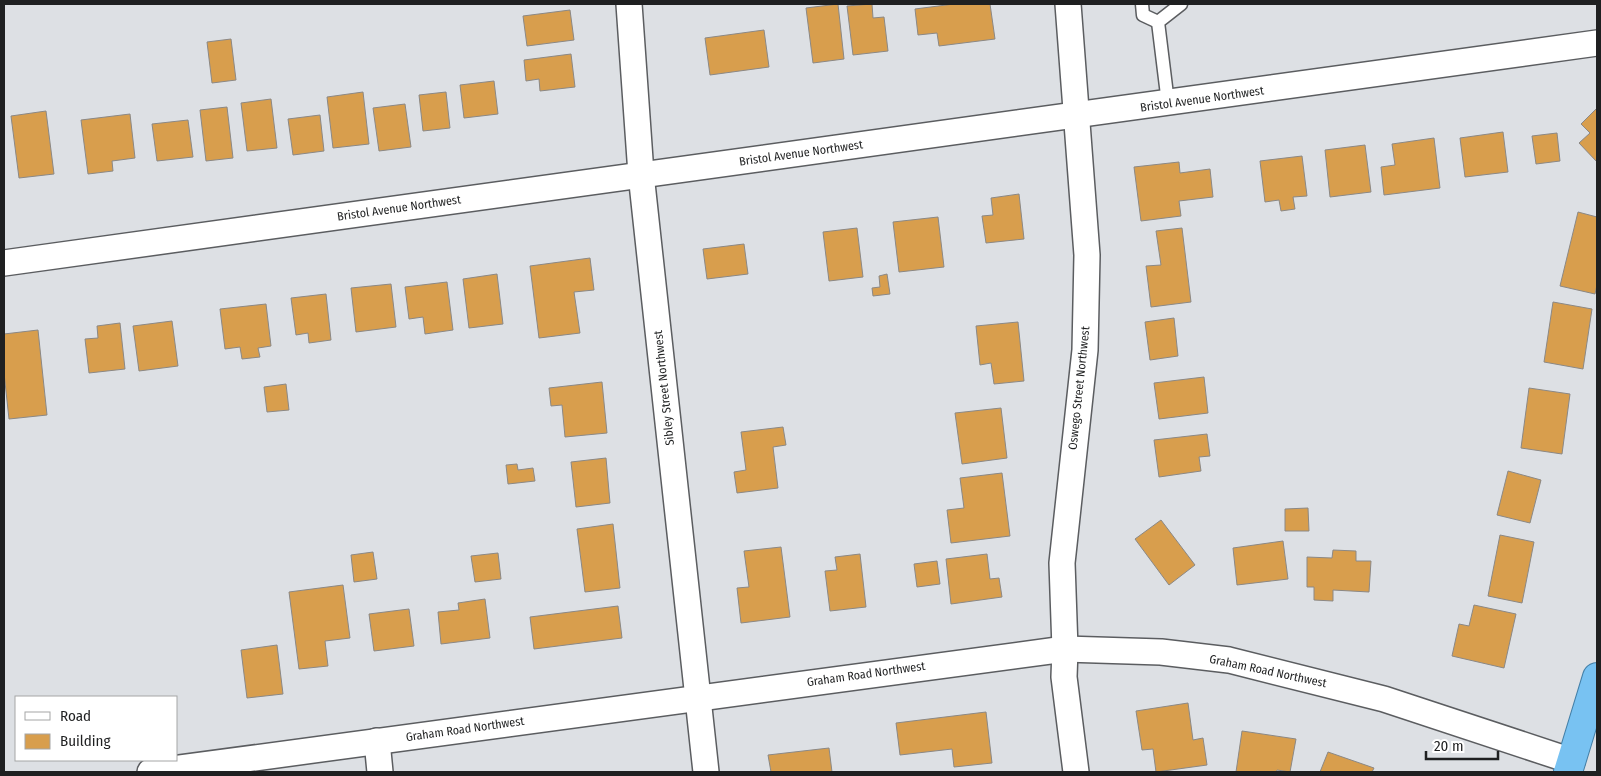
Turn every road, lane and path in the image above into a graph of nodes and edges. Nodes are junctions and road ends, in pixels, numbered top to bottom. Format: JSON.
{"nodes":[{"id":1,"x":628,"y":4,"type":"edge"},
{"id":2,"x":1068,"y":4,"type":"edge"},
{"id":3,"x":1142,"y":4,"type":"edge"},
{"id":4,"x":1181,"y":4,"type":"edge"},
{"id":5,"x":1158,"y":22,"type":"junction"},
{"id":6,"x":1597,"y":43,"type":"edge"},
{"id":7,"x":1168,"y":103,"type":"junction"},
{"id":8,"x":1077,"y":116,"type":"junction"},
{"id":9,"x":642,"y":174,"type":"junction"},
{"id":10,"x":4,"y":263,"type":"edge"},
{"id":11,"x":1065,"y":649,"type":"junction"},
{"id":12,"x":1597,"y":677,"type":"edge"},
{"id":13,"x":697,"y":697,"type":"junction"},
{"id":14,"x":377,"y":741,"type":"junction"},
{"id":15,"x":1570,"y":766,"type":"edge"},
{"id":16,"x":150,"y":772,"type":"edge"},
{"id":17,"x":380,"y":772,"type":"edge"},
{"id":18,"x":706,"y":772,"type":"edge"},
{"id":19,"x":1076,"y":772,"type":"edge"}],
"edges":[{"from":1,"to":9,"type":"street","name":"Sibley Street Northwest"},
{"from":2,"to":8,"type":"street","name":"Oswego Street Northwest"},
{"from":3,"to":5,"type":"lane"},
{"from":4,"to":5,"type":"lane"},
{"from":5,"to":7,"type":"lane"},
{"from":6,"to":7,"type":"street","name":"Bristol Avenue Northwest"},
{"from":7,"to":8,"type":"street","name":"Bristol Avenue Northwest"},
{"from":8,"to":9,"type":"street","name":"Bristol Avenue Northwest"},
{"from":8,"to":11,"type":"street","name":"Oswego Street Northwest"},
{"from":9,"to":10,"type":"street","name":"Bristol Avenue Northwest"},
{"from":9,"to":13,"type":"street","name":"Sibley Street Northwest"},
{"from":11,"to":13,"type":"street","name":"Graham Road Northwest"},
{"from":11,"to":15,"type":"street","name":"Graham Road Northwest"},
{"from":11,"to":19,"type":"street","name":"Oswego Street Northwest"},
{"from":12,"to":15,"type":"highway"},
{"from":13,"to":14,"type":"street","name":"Graham Road Northwest"},
{"from":13,"to":18,"type":"street","name":"Sibley Street Northwest"},
{"from":14,"to":16,"type":"street","name":"Graham Road Northwest"},
{"from":14,"to":17,"type":"street"}]}
